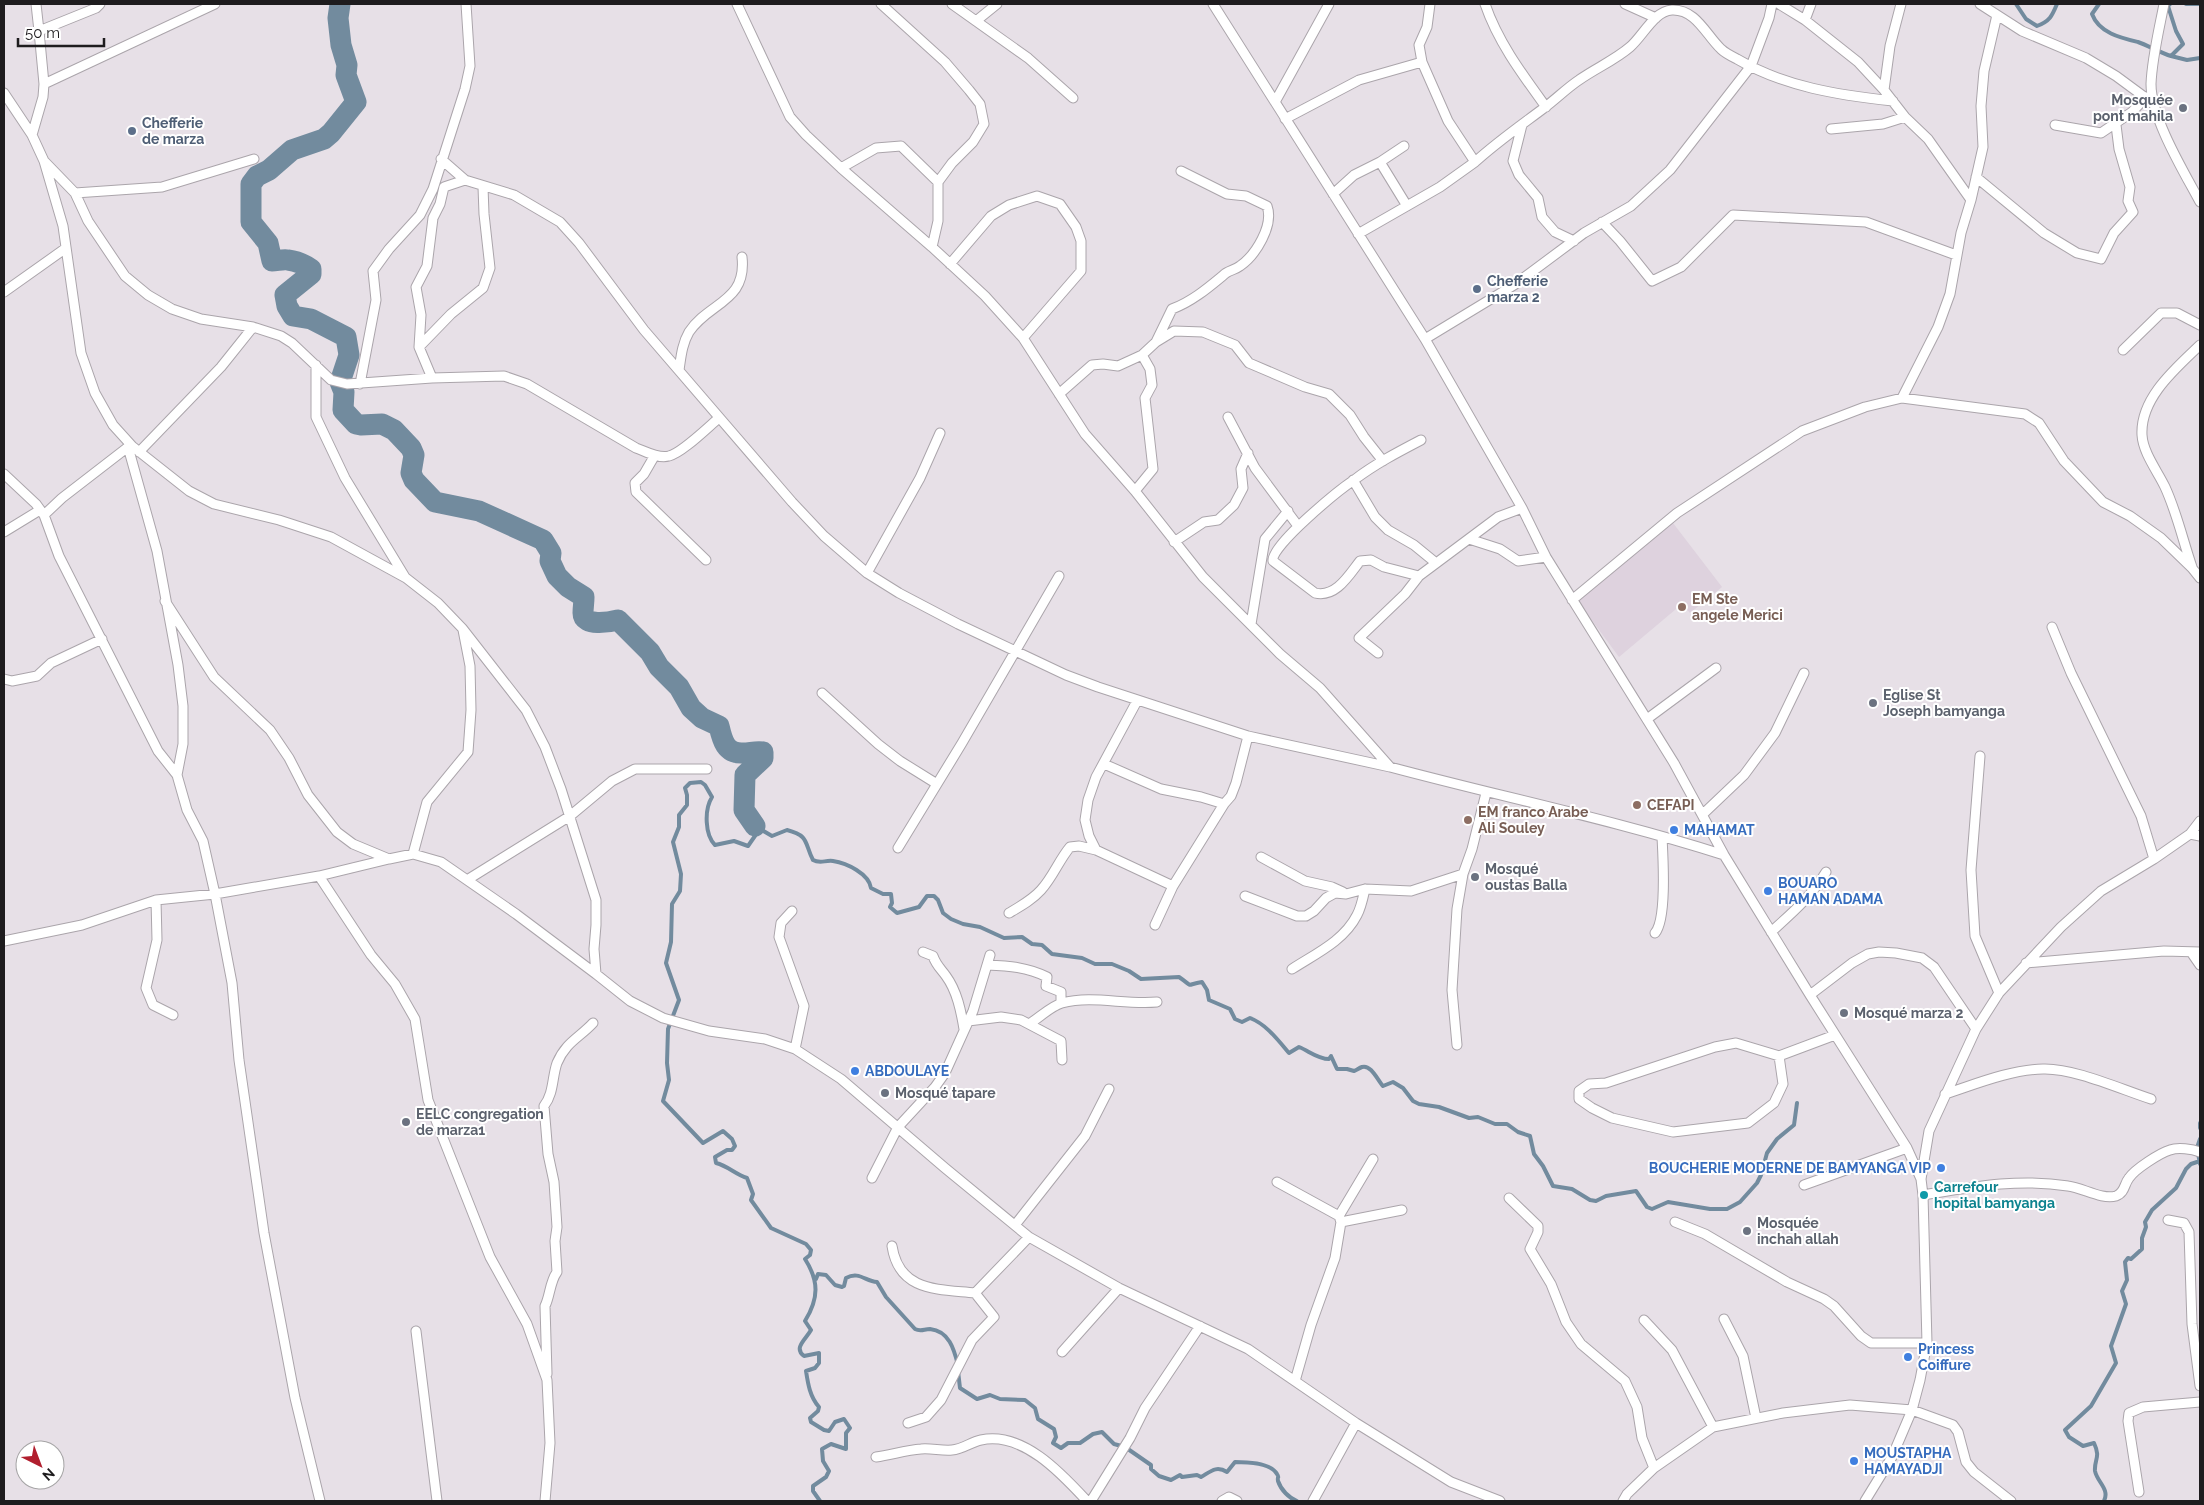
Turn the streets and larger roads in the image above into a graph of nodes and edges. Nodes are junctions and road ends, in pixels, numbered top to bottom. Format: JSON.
{"nodes":[{"id":1,"x":36,"y":4,"type":"edge"},
{"id":2,"x":100,"y":4,"type":"edge"},
{"id":3,"x":216,"y":4,"type":"edge"},
{"id":4,"x":466,"y":4,"type":"edge"},
{"id":5,"x":737,"y":4,"type":"edge"},
{"id":6,"x":881,"y":4,"type":"edge"},
{"id":7,"x":952,"y":4,"type":"edge"},
{"id":8,"x":997,"y":4,"type":"edge"},
{"id":9,"x":1212,"y":4,"type":"edge"},
{"id":10,"x":1329,"y":4,"type":"edge"},
{"id":11,"x":1430,"y":4,"type":"edge"},
{"id":12,"x":1485,"y":4,"type":"edge"},
{"id":13,"x":1625,"y":4,"type":"edge"},
{"id":14,"x":1772,"y":4,"type":"edge"},
{"id":15,"x":1779,"y":4,"type":"edge"},
{"id":16,"x":1811,"y":4,"type":"edge"},
{"id":17,"x":1901,"y":4,"type":"edge"},
{"id":18,"x":1980,"y":4,"type":"edge"},
{"id":19,"x":2164,"y":4,"type":"edge"},
{"id":20,"x":1997,"y":14,"type":"junction"},
{"id":21,"x":1656,"y":18,"type":"junction"},
{"id":22,"x":1805,"y":20,"type":"junction"},
{"id":23,"x":976,"y":21,"type":"junction"},
{"id":24,"x":39,"y":31,"type":"junction"},
{"id":25,"x":1422,"y":62,"type":"junction"},
{"id":26,"x":1750,"y":66,"type":"junction"},
{"id":27,"x":44,"y":84,"type":"junction"},
{"id":28,"x":1884,"y":90,"type":"junction"},
{"id":29,"x":4,"y":92,"type":"edge"},
{"id":30,"x":2146,"y":97,"type":"junction"},
{"id":31,"x":1073,"y":98,"type":"dead end"},
{"id":32,"x":1893,"y":101,"type":"junction"},
{"id":33,"x":1275,"y":102,"type":"junction"},
{"id":34,"x":2154,"y":104,"type":"junction"},
{"id":35,"x":1546,"y":107,"type":"junction"},
{"id":36,"x":1905,"y":117,"type":"junction"},
{"id":37,"x":1285,"y":119,"type":"junction"},
{"id":38,"x":2116,"y":124,"type":"junction"},
{"id":39,"x":1522,"y":125,"type":"junction"},
{"id":40,"x":2055,"y":125,"type":"dead end"},
{"id":41,"x":1831,"y":130,"type":"dead end"},
{"id":42,"x":32,"y":135,"type":"junction"},
{"id":43,"x":1404,"y":146,"type":"dead end"},
{"id":44,"x":254,"y":159,"type":"dead end"},
{"id":45,"x":441,"y":159,"type":"junction"},
{"id":46,"x":44,"y":161,"type":"junction"},
{"id":47,"x":1380,"y":162,"type":"junction"},
{"id":48,"x":1475,"y":162,"type":"junction"},
{"id":49,"x":840,"y":168,"type":"junction"},
{"id":50,"x":1181,"y":171,"type":"dead end"},
{"id":51,"x":1976,"y":177,"type":"junction"},
{"id":52,"x":465,"y":180,"type":"junction"},
{"id":53,"x":938,"y":182,"type":"junction"},
{"id":54,"x":483,"y":187,"type":"junction"},
{"id":55,"x":75,"y":193,"type":"junction"},
{"id":56,"x":1333,"y":194,"type":"junction"},
{"id":57,"x":1971,"y":200,"type":"junction"},
{"id":58,"x":2200,"y":202,"type":"edge"},
{"id":59,"x":1407,"y":206,"type":"junction"},
{"id":60,"x":1602,"y":222,"type":"junction"},
{"id":61,"x":1358,"y":234,"type":"junction"},
{"id":62,"x":1574,"y":241,"type":"junction"},
{"id":63,"x":932,"y":246,"type":"junction"},
{"id":64,"x":66,"y":248,"type":"junction"},
{"id":65,"x":1956,"y":255,"type":"junction"},
{"id":66,"x":742,"y":257,"type":"dead end"},
{"id":67,"x":950,"y":264,"type":"junction"},
{"id":68,"x":4,"y":292,"type":"edge"},
{"id":69,"x":2200,"y":325,"type":"edge"},
{"id":70,"x":253,"y":327,"type":"junction"},
{"id":71,"x":1023,"y":338,"type":"junction"},
{"id":72,"x":1425,"y":339,"type":"junction"},
{"id":73,"x":1156,"y":342,"type":"junction"},
{"id":74,"x":2200,"y":345,"type":"edge"},
{"id":75,"x":419,"y":347,"type":"junction"},
{"id":76,"x":2123,"y":350,"type":"dead end"},
{"id":77,"x":1142,"y":355,"type":"junction"},
{"id":78,"x":316,"y":366,"type":"junction"},
{"id":79,"x":679,"y":370,"type":"junction"},
{"id":80,"x":432,"y":378,"type":"junction"},
{"id":81,"x":360,"y":384,"type":"junction"},
{"id":82,"x":1059,"y":394,"type":"junction"},
{"id":83,"x":1902,"y":398,"type":"junction"},
{"id":84,"x":1228,"y":417,"type":"dead end"},
{"id":85,"x":719,"y":418,"type":"junction"},
{"id":86,"x":940,"y":433,"type":"dead end"},
{"id":87,"x":1421,"y":440,"type":"dead end"},
{"id":88,"x":133,"y":448,"type":"junction"},
{"id":89,"x":1248,"y":453,"type":"junction"},
{"id":90,"x":655,"y":455,"type":"junction"},
{"id":91,"x":1383,"y":461,"type":"junction"},
{"id":92,"x":4,"y":474,"type":"edge"},
{"id":93,"x":1353,"y":480,"type":"junction"},
{"id":94,"x":1135,"y":491,"type":"junction"},
{"id":95,"x":1522,"y":508,"type":"junction"},
{"id":96,"x":1288,"y":511,"type":"junction"},
{"id":97,"x":42,"y":512,"type":"junction"},
{"id":98,"x":1298,"y":526,"type":"junction"},
{"id":99,"x":4,"y":532,"type":"edge"},
{"id":100,"x":1469,"y":539,"type":"junction"},
{"id":101,"x":1174,"y":542,"type":"junction"},
{"id":102,"x":1546,"y":557,"type":"junction"},
{"id":103,"x":706,"y":560,"type":"dead end"},
{"id":104,"x":1436,"y":563,"type":"junction"},
{"id":105,"x":2192,"y":568,"type":"junction"},
{"id":106,"x":868,"y":573,"type":"junction"},
{"id":107,"x":1059,"y":576,"type":"dead end"},
{"id":108,"x":1420,"y":576,"type":"junction"},
{"id":109,"x":406,"y":578,"type":"junction"},
{"id":110,"x":2200,"y":578,"type":"edge"},
{"id":111,"x":1572,"y":600,"type":"junction"},
{"id":112,"x":165,"y":601,"type":"junction"},
{"id":113,"x":1250,"y":624,"type":"junction"},
{"id":114,"x":2052,"y":627,"type":"dead end"},
{"id":115,"x":462,"y":628,"type":"junction"},
{"id":116,"x":102,"y":639,"type":"junction"},
{"id":117,"x":1015,"y":651,"type":"junction"},
{"id":118,"x":1378,"y":653,"type":"dead end"},
{"id":119,"x":1716,"y":668,"type":"dead end"},
{"id":120,"x":1804,"y":673,"type":"dead end"},
{"id":121,"x":4,"y":680,"type":"edge"},
{"id":122,"x":822,"y":693,"type":"dead end"},
{"id":123,"x":1137,"y":701,"type":"junction"},
{"id":124,"x":1647,"y":719,"type":"junction"},
{"id":125,"x":1248,"y":736,"type":"junction"},
{"id":126,"x":1980,"y":756,"type":"dead end"},
{"id":127,"x":1104,"y":764,"type":"junction"},
{"id":128,"x":1390,"y":767,"type":"junction"},
{"id":129,"x":707,"y":769,"type":"dead end"},
{"id":130,"x":177,"y":775,"type":"junction"},
{"id":131,"x":937,"y":784,"type":"junction"},
{"id":132,"x":1486,"y":793,"type":"junction"},
{"id":133,"x":1224,"y":804,"type":"junction"},
{"id":134,"x":1703,"y":814,"type":"junction"},
{"id":135,"x":570,"y":816,"type":"junction"},
{"id":136,"x":2200,"y":821,"type":"edge"},
{"id":137,"x":2190,"y":834,"type":"junction"},
{"id":138,"x":2200,"y":836,"type":"edge"},
{"id":139,"x":1662,"y":837,"type":"junction"},
{"id":140,"x":898,"y":848,"type":"dead end"},
{"id":141,"x":1096,"y":850,"type":"junction"},
{"id":142,"x":413,"y":854,"type":"junction"},
{"id":143,"x":1724,"y":855,"type":"junction"},
{"id":144,"x":1261,"y":857,"type":"dead end"},
{"id":145,"x":389,"y":859,"type":"junction"},
{"id":146,"x":2154,"y":859,"type":"junction"},
{"id":147,"x":1826,"y":872,"type":"dead end"},
{"id":148,"x":1463,"y":874,"type":"junction"},
{"id":149,"x":319,"y":876,"type":"junction"},
{"id":150,"x":467,"y":880,"type":"junction"},
{"id":151,"x":1172,"y":886,"type":"junction"},
{"id":152,"x":1365,"y":889,"type":"junction"},
{"id":153,"x":215,"y":894,"type":"junction"},
{"id":154,"x":1346,"y":894,"type":"junction"},
{"id":155,"x":1245,"y":896,"type":"dead end"},
{"id":156,"x":156,"y":900,"type":"junction"},
{"id":157,"x":792,"y":912,"type":"dead end"},
{"id":158,"x":1009,"y":913,"type":"dead end"},
{"id":159,"x":1155,"y":925,"type":"dead end"},
{"id":160,"x":1655,"y":932,"type":"dead end"},
{"id":161,"x":1771,"y":932,"type":"junction"},
{"id":162,"x":4,"y":940,"type":"edge"},
{"id":163,"x":923,"y":952,"type":"dead end"},
{"id":164,"x":2190,"y":952,"type":"junction"},
{"id":165,"x":2200,"y":952,"type":"edge"},
{"id":166,"x":2026,"y":963,"type":"junction"},
{"id":167,"x":2200,"y":964,"type":"edge"},
{"id":168,"x":1292,"y":969,"type":"dead end"},
{"id":169,"x":596,"y":974,"type":"junction"},
{"id":170,"x":1999,"y":993,"type":"junction"},
{"id":171,"x":1810,"y":995,"type":"junction"},
{"id":172,"x":1157,"y":1002,"type":"dead end"},
{"id":173,"x":1061,"y":1003,"type":"junction"},
{"id":174,"x":173,"y":1015,"type":"dead end"},
{"id":175,"x":593,"y":1023,"type":"dead end"},
{"id":176,"x":1029,"y":1024,"type":"junction"},
{"id":177,"x":966,"y":1025,"type":"junction"},
{"id":178,"x":1976,"y":1029,"type":"junction"},
{"id":179,"x":1835,"y":1035,"type":"junction"},
{"id":180,"x":1457,"y":1045,"type":"dead end"},
{"id":181,"x":795,"y":1049,"type":"junction"},
{"id":182,"x":1779,"y":1056,"type":"junction"},
{"id":183,"x":1062,"y":1060,"type":"dead end"},
{"id":184,"x":1109,"y":1089,"type":"dead end"},
{"id":185,"x":1945,"y":1094,"type":"junction"},
{"id":186,"x":2151,"y":1099,"type":"dead end"},
{"id":187,"x":898,"y":1127,"type":"junction"},
{"id":188,"x":1908,"y":1148,"type":"junction"},
{"id":189,"x":2197,"y":1151,"type":"edge"},
{"id":190,"x":1373,"y":1159,"type":"dead end"},
{"id":191,"x":872,"y":1178,"type":"dead end"},
{"id":192,"x":1921,"y":1179,"type":"junction"},
{"id":193,"x":1277,"y":1182,"type":"dead end"},
{"id":194,"x":1804,"y":1186,"type":"dead end"},
{"id":195,"x":1923,"y":1195,"type":"junction"},
{"id":196,"x":1509,"y":1198,"type":"dead end"},
{"id":197,"x":1402,"y":1210,"type":"dead end"},
{"id":198,"x":1340,"y":1219,"type":"junction"},
{"id":199,"x":2168,"y":1220,"type":"dead end"},
{"id":200,"x":1675,"y":1222,"type":"dead end"},
{"id":201,"x":1015,"y":1225,"type":"junction"},
{"id":202,"x":1029,"y":1237,"type":"junction"},
{"id":203,"x":892,"y":1246,"type":"dead end"},
{"id":204,"x":1119,"y":1288,"type":"junction"},
{"id":205,"x":976,"y":1293,"type":"junction"},
{"id":206,"x":1724,"y":1319,"type":"dead end"},
{"id":207,"x":1644,"y":1320,"type":"dead end"},
{"id":208,"x":1200,"y":1326,"type":"junction"},
{"id":209,"x":416,"y":1331,"type":"dead end"},
{"id":210,"x":1927,"y":1343,"type":"junction"},
{"id":211,"x":1062,"y":1352,"type":"dead end"},
{"id":212,"x":547,"y":1380,"type":"junction"},
{"id":213,"x":1296,"y":1381,"type":"junction"},
{"id":214,"x":2200,"y":1386,"type":"edge"},
{"id":215,"x":2200,"y":1402,"type":"edge"},
{"id":216,"x":1912,"y":1410,"type":"junction"},
{"id":217,"x":1756,"y":1418,"type":"junction"},
{"id":218,"x":908,"y":1423,"type":"dead end"},
{"id":219,"x":1356,"y":1423,"type":"junction"},
{"id":220,"x":1713,"y":1428,"type":"junction"},
{"id":221,"x":876,"y":1458,"type":"dead end"},
{"id":222,"x":1654,"y":1468,"type":"junction"},
{"id":223,"x":2139,"y":1492,"type":"dead end"},
{"id":224,"x":1315,"y":1497,"type":"edge"},
{"id":225,"x":320,"y":1501,"type":"edge"},
{"id":226,"x":437,"y":1501,"type":"edge"},
{"id":227,"x":545,"y":1501,"type":"edge"},
{"id":228,"x":1087,"y":1501,"type":"edge"},
{"id":229,"x":1091,"y":1501,"type":"edge"},
{"id":230,"x":1222,"y":1501,"type":"edge"},
{"id":231,"x":1237,"y":1501,"type":"edge"},
{"id":232,"x":1500,"y":1501,"type":"edge"},
{"id":233,"x":1623,"y":1501,"type":"edge"},
{"id":234,"x":1865,"y":1501,"type":"edge"},
{"id":235,"x":2011,"y":1501,"type":"edge"}],
"edges":[{"from":1,"to":24,"type":"street"},
{"from":2,"to":24,"type":"street"},
{"from":3,"to":27,"type":"street"},
{"from":4,"to":45,"type":"street"},
{"from":5,"to":49,"type":"street"},
{"from":6,"to":53,"type":"street"},
{"from":7,"to":23,"type":"street"},
{"from":8,"to":23,"type":"street"},
{"from":9,"to":33,"type":"street"},
{"from":10,"to":33,"type":"street"},
{"from":11,"to":25,"type":"street"},
{"from":12,"to":35,"type":"street"},
{"from":13,"to":21,"type":"street"},
{"from":14,"to":26,"type":"street"},
{"from":15,"to":22,"type":"street"},
{"from":16,"to":22,"type":"street"},
{"from":17,"to":28,"type":"street"},
{"from":18,"to":20,"type":"street"},
{"from":19,"to":34,"type":"street"},
{"from":20,"to":30,"type":"street"},
{"from":20,"to":51,"type":"street"},
{"from":21,"to":26,"type":"street"},
{"from":21,"to":35,"type":"street"},
{"from":22,"to":28,"type":"street"},
{"from":23,"to":31,"type":"street"},
{"from":24,"to":27,"type":"street"},
{"from":25,"to":37,"type":"street"},
{"from":25,"to":48,"type":"street"},
{"from":26,"to":32,"type":"street"},
{"from":26,"to":60,"type":"street"},
{"from":27,"to":42,"type":"street"},
{"from":28,"to":32,"type":"street"},
{"from":29,"to":42,"type":"street"},
{"from":30,"to":34,"type":"street"},
{"from":30,"to":38,"type":"street"},
{"from":32,"to":36,"type":"street"},
{"from":33,"to":37,"type":"street"},
{"from":34,"to":58,"type":"street"},
{"from":35,"to":39,"type":"street"},
{"from":36,"to":41,"type":"street"},
{"from":36,"to":57,"type":"street"},
{"from":37,"to":56,"type":"street"},
{"from":38,"to":40,"type":"street"},
{"from":38,"to":51,"type":"street"},
{"from":39,"to":48,"type":"street"},
{"from":39,"to":62,"type":"street"},
{"from":42,"to":46,"type":"street"},
{"from":43,"to":47,"type":"street"},
{"from":44,"to":55,"type":"street"},
{"from":45,"to":52,"type":"street"},
{"from":45,"to":81,"type":"street"},
{"from":46,"to":55,"type":"street"},
{"from":46,"to":64,"type":"street"},
{"from":47,"to":56,"type":"street"},
{"from":47,"to":59,"type":"street"},
{"from":48,"to":59,"type":"street"},
{"from":49,"to":53,"type":"street"},
{"from":49,"to":63,"type":"street"},
{"from":50,"to":73,"type":"street"},
{"from":51,"to":57,"type":"street"},
{"from":52,"to":54,"type":"street"},
{"from":52,"to":75,"type":"street"},
{"from":53,"to":63,"type":"street"},
{"from":54,"to":75,"type":"street"},
{"from":54,"to":79,"type":"street"},
{"from":55,"to":70,"type":"street"},
{"from":56,"to":61,"type":"street"},
{"from":57,"to":65,"type":"street"},
{"from":59,"to":61,"type":"street"},
{"from":60,"to":62,"type":"street"},
{"from":60,"to":65,"type":"street"},
{"from":61,"to":72,"type":"street"},
{"from":62,"to":72,"type":"street"},
{"from":63,"to":67,"type":"street"},
{"from":64,"to":68,"type":"street"},
{"from":64,"to":88,"type":"street"},
{"from":65,"to":83,"type":"street"},
{"from":66,"to":79,"type":"street"},
{"from":67,"to":71,"type":"street"},
{"from":67,"to":71,"type":"street"},
{"from":69,"to":76,"type":"street"},
{"from":70,"to":78,"type":"street"},
{"from":70,"to":88,"type":"street"},
{"from":71,"to":82,"type":"street"},
{"from":72,"to":95,"type":"street"},
{"from":73,"to":77,"type":"street"},
{"from":73,"to":91,"type":"street"},
{"from":74,"to":105,"type":"street"},
{"from":75,"to":80,"type":"street"},
{"from":77,"to":82,"type":"street"},
{"from":77,"to":94,"type":"street"},
{"from":78,"to":81,"type":"street"},
{"from":78,"to":109,"type":"street"},
{"from":79,"to":85,"type":"street"},
{"from":80,"to":81,"type":"street"},
{"from":80,"to":90,"type":"street"},
{"from":82,"to":94,"type":"street"},
{"from":83,"to":105,"type":"street"},
{"from":83,"to":111,"type":"street"},
{"from":84,"to":89,"type":"street"},
{"from":85,"to":90,"type":"street"},
{"from":85,"to":106,"type":"street"},
{"from":86,"to":106,"type":"street"},
{"from":87,"to":91,"type":"street"},
{"from":88,"to":97,"type":"street"},
{"from":88,"to":109,"type":"street"},
{"from":88,"to":112,"type":"street"},
{"from":89,"to":96,"type":"street"},
{"from":89,"to":101,"type":"street"},
{"from":90,"to":103,"type":"street"},
{"from":91,"to":93,"type":"street"},
{"from":92,"to":97,"type":"street"},
{"from":93,"to":98,"type":"street"},
{"from":93,"to":104,"type":"street"},
{"from":94,"to":101,"type":"street"},
{"from":95,"to":100,"type":"street"},
{"from":95,"to":102,"type":"street"},
{"from":96,"to":98,"type":"street"},
{"from":96,"to":113,"type":"street"},
{"from":97,"to":99,"type":"street"},
{"from":97,"to":116,"type":"street"},
{"from":98,"to":108,"type":"street"},
{"from":100,"to":102,"type":"street"},
{"from":100,"to":104,"type":"street"},
{"from":101,"to":113,"type":"street"},
{"from":102,"to":111,"type":"street"},
{"from":104,"to":108,"type":"street"},
{"from":105,"to":110,"type":"street"},
{"from":106,"to":117,"type":"street"},
{"from":107,"to":117,"type":"street"},
{"from":108,"to":118,"type":"street"},
{"from":109,"to":115,"type":"street"},
{"from":111,"to":124,"type":"street"},
{"from":112,"to":130,"type":"street"},
{"from":112,"to":145,"type":"street"},
{"from":113,"to":128,"type":"street"},
{"from":114,"to":146,"type":"street"},
{"from":115,"to":135,"type":"street"},
{"from":115,"to":142,"type":"street"},
{"from":116,"to":121,"type":"street"},
{"from":116,"to":130,"type":"street"},
{"from":117,"to":123,"type":"street"},
{"from":117,"to":131,"type":"street"},
{"from":119,"to":124,"type":"street"},
{"from":120,"to":134,"type":"street"},
{"from":122,"to":131,"type":"street"},
{"from":123,"to":125,"type":"street"},
{"from":123,"to":127,"type":"street"},
{"from":124,"to":134,"type":"street"},
{"from":125,"to":128,"type":"street"},
{"from":125,"to":133,"type":"street"},
{"from":126,"to":170,"type":"street"},
{"from":127,"to":133,"type":"street"},
{"from":127,"to":141,"type":"street"},
{"from":128,"to":132,"type":"street"},
{"from":129,"to":135,"type":"street"},
{"from":130,"to":153,"type":"street"},
{"from":131,"to":140,"type":"street"},
{"from":132,"to":139,"type":"street"},
{"from":132,"to":148,"type":"street"},
{"from":133,"to":151,"type":"street"},
{"from":134,"to":143,"type":"street"},
{"from":135,"to":150,"type":"street"},
{"from":135,"to":169,"type":"street"},
{"from":136,"to":137,"type":"street"},
{"from":137,"to":138,"type":"street"},
{"from":137,"to":146,"type":"street"},
{"from":139,"to":143,"type":"street"},
{"from":139,"to":160,"type":"street"},
{"from":141,"to":151,"type":"street"},
{"from":141,"to":158,"type":"street"},
{"from":142,"to":145,"type":"street"},
{"from":142,"to":150,"type":"street"},
{"from":143,"to":161,"type":"street"},
{"from":144,"to":154,"type":"street"},
{"from":145,"to":149,"type":"street"},
{"from":146,"to":166,"type":"street"},
{"from":147,"to":161,"type":"street"},
{"from":148,"to":152,"type":"street"},
{"from":148,"to":180,"type":"street"},
{"from":149,"to":153,"type":"street"},
{"from":149,"to":212,"type":"street"},
{"from":150,"to":169,"type":"street"},
{"from":151,"to":159,"type":"street"},
{"from":152,"to":154,"type":"street"},
{"from":152,"to":168,"type":"street"},
{"from":153,"to":156,"type":"street"},
{"from":153,"to":225,"type":"street"},
{"from":154,"to":155,"type":"street"},
{"from":156,"to":162,"type":"street"},
{"from":156,"to":174,"type":"street"},
{"from":157,"to":181,"type":"street"},
{"from":161,"to":171,"type":"street"},
{"from":163,"to":177,"type":"street"},
{"from":164,"to":165,"type":"street"},
{"from":164,"to":166,"type":"street"},
{"from":164,"to":167,"type":"street"},
{"from":166,"to":170,"type":"street"},
{"from":169,"to":181,"type":"street"},
{"from":170,"to":178,"type":"street"},
{"from":171,"to":178,"type":"street"},
{"from":171,"to":179,"type":"street"},
{"from":172,"to":173,"type":"street"},
{"from":173,"to":176,"type":"street"},
{"from":173,"to":177,"type":"street"},
{"from":175,"to":212,"type":"street"},
{"from":176,"to":177,"type":"street"},
{"from":176,"to":183,"type":"street"},
{"from":177,"to":187,"type":"street"},
{"from":178,"to":185,"type":"street"},
{"from":179,"to":182,"type":"street"},
{"from":179,"to":188,"type":"street"},
{"from":181,"to":187,"type":"street"},
{"from":182,"to":182,"type":"street"},
{"from":184,"to":201,"type":"street"},
{"from":185,"to":186,"type":"street"},
{"from":185,"to":192,"type":"street"},
{"from":187,"to":191,"type":"street"},
{"from":187,"to":201,"type":"street"},
{"from":188,"to":192,"type":"street"},
{"from":188,"to":194,"type":"street"},
{"from":189,"to":195,"type":"street"},
{"from":190,"to":198,"type":"street"},
{"from":192,"to":195,"type":"street"},
{"from":193,"to":198,"type":"street"},
{"from":195,"to":210,"type":"street"},
{"from":196,"to":222,"type":"street"},
{"from":197,"to":198,"type":"street"},
{"from":198,"to":213,"type":"street"},
{"from":199,"to":214,"type":"street"},
{"from":200,"to":210,"type":"street"},
{"from":201,"to":202,"type":"street"},
{"from":202,"to":204,"type":"street"},
{"from":202,"to":205,"type":"street"},
{"from":203,"to":205,"type":"street"},
{"from":204,"to":208,"type":"street"},
{"from":204,"to":211,"type":"street"},
{"from":205,"to":218,"type":"street"},
{"from":206,"to":217,"type":"street"},
{"from":207,"to":220,"type":"street"},
{"from":208,"to":213,"type":"street"},
{"from":208,"to":229,"type":"street"},
{"from":209,"to":226,"type":"street"},
{"from":210,"to":216,"type":"street"},
{"from":212,"to":227,"type":"street"},
{"from":213,"to":219,"type":"street"},
{"from":215,"to":223,"type":"street"},
{"from":216,"to":217,"type":"street"},
{"from":216,"to":234,"type":"street"},
{"from":216,"to":235,"type":"street"},
{"from":217,"to":220,"type":"street"},
{"from":219,"to":224,"type":"street"},
{"from":219,"to":232,"type":"street"},
{"from":220,"to":222,"type":"street"},
{"from":221,"to":228,"type":"street"},
{"from":222,"to":233,"type":"street"},
{"from":230,"to":231,"type":"street"}]}
